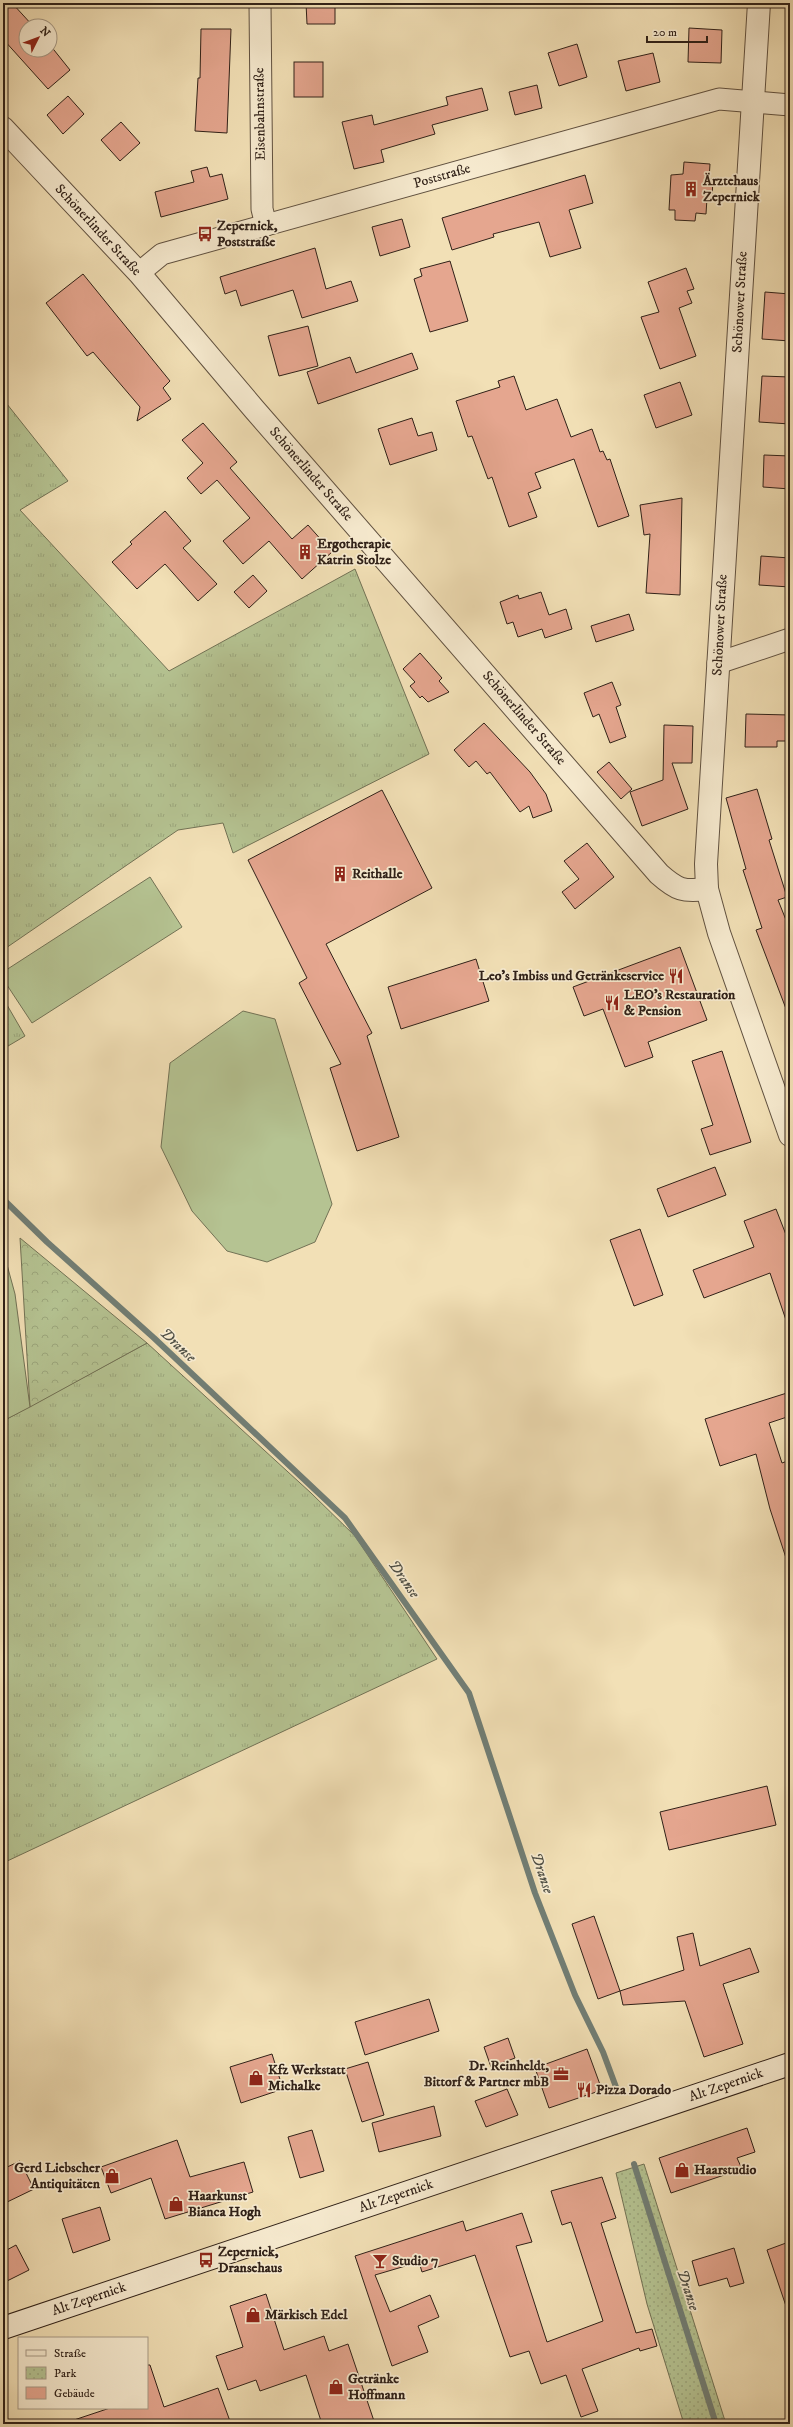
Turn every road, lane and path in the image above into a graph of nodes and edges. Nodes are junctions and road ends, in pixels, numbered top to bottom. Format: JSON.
{"nodes":[{"id":1,"x":260,"y":3,"type":"edge"},
{"id":2,"x":759,"y":3,"type":"edge"},
{"id":3,"x":752,"y":102,"type":"junction"},
{"id":4,"x":790,"y":104,"type":"edge"},
{"id":5,"x":3,"y":128,"type":"edge"},
{"id":6,"x":266,"y":225,"type":"junction"},
{"id":7,"x":139,"y":273,"type":"junction"},
{"id":8,"x":790,"y":639,"type":"edge"},
{"id":9,"x":718,"y":663,"type":"junction"},
{"id":10,"x":707,"y":889,"type":"junction"},
{"id":11,"x":790,"y":1135,"type":"edge"},
{"id":12,"x":790,"y":2064,"type":"edge"},
{"id":13,"x":3,"y":2328,"type":"edge"}],
"edges":[{"from":1,"to":6,"type":"street","name":"Eisenbahnstraße"},
{"from":2,"to":3,"type":"street","name":"Schönower Straße"},
{"from":3,"to":4,"type":"street"},
{"from":3,"to":6,"type":"street","name":"Poststraße"},
{"from":3,"to":9,"type":"street","name":"Schönower Straße"},
{"from":5,"to":7,"type":"street","name":"Schönerlinder Straße"},
{"from":6,"to":7,"type":"street","name":"Poststraße"},
{"from":7,"to":10,"type":"street","name":"Schönerlinder Straße"},
{"from":8,"to":9,"type":"street"},
{"from":9,"to":10,"type":"street","name":"Schönower Straße"},
{"from":10,"to":11,"type":"street","name":"Schönower Straße"},
{"from":12,"to":13,"type":"street","name":"Alt Zepernick"}]}
